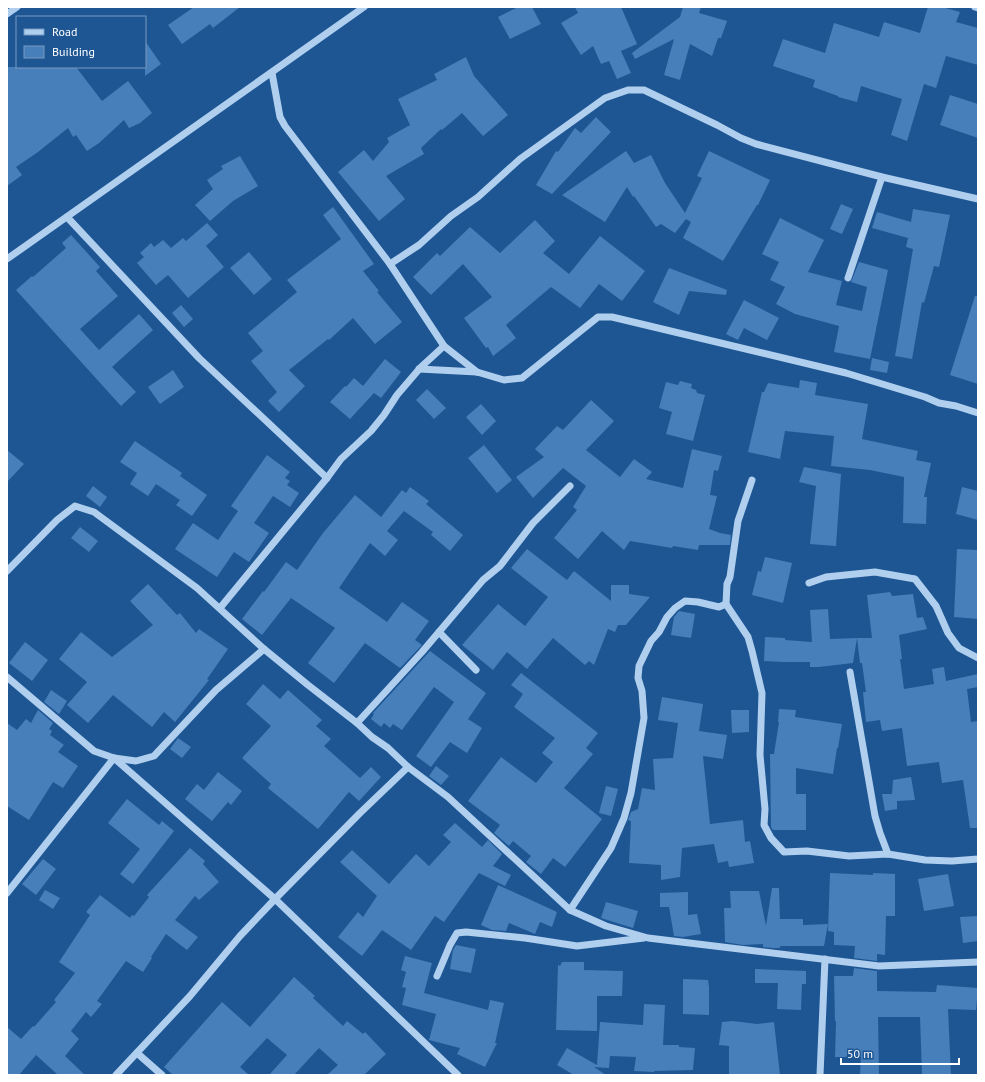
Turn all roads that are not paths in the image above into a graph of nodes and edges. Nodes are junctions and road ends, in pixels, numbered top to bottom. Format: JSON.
{"nodes":[{"id":1,"x":17,"y":7,"type":"edge"},
{"id":2,"x":364,"y":7,"type":"edge"},
{"id":3,"x":975,"y":7,"type":"edge"},
{"id":4,"x":978,"y":8,"type":"edge"},
{"id":5,"x":7,"y":14,"type":"edge"},
{"id":6,"x":272,"y":73,"type":"junction"},
{"id":7,"x":882,"y":177,"type":"junction"},
{"id":8,"x":978,"y":199,"type":"edge"},
{"id":9,"x":67,"y":218,"type":"junction"},
{"id":10,"x":7,"y":259,"type":"edge"},
{"id":11,"x":390,"y":264,"type":"junction"},
{"id":12,"x":848,"y":278,"type":"dead end"},
{"id":13,"x":444,"y":346,"type":"junction"},
{"id":14,"x":420,"y":369,"type":"junction"},
{"id":15,"x":477,"y":372,"type":"junction"},
{"id":16,"x":978,"y":413,"type":"edge"},
{"id":17,"x":327,"y":478,"type":"junction"},
{"id":18,"x":752,"y":480,"type":"dead end"},
{"id":19,"x":570,"y":486,"type":"dead end"},
{"id":20,"x":7,"y":571,"type":"edge"},
{"id":21,"x":809,"y":583,"type":"dead end"},
{"id":22,"x":726,"y":604,"type":"junction"},
{"id":23,"x":220,"y":608,"type":"junction"},
{"id":24,"x":439,"y":632,"type":"junction"},
{"id":25,"x":264,"y":649,"type":"junction"},
{"id":26,"x":978,"y":658,"type":"edge"},
{"id":27,"x":476,"y":670,"type":"dead end"},
{"id":28,"x":850,"y":672,"type":"dead end"},
{"id":29,"x":7,"y":677,"type":"edge"},
{"id":30,"x":357,"y":723,"type":"junction"},
{"id":31,"x":114,"y":758,"type":"junction"},
{"id":32,"x":408,"y":767,"type":"junction"},
{"id":33,"x":888,"y":854,"type":"junction"},
{"id":34,"x":978,"y":859,"type":"edge"},
{"id":35,"x":7,"y":893,"type":"edge"},
{"id":36,"x":274,"y":899,"type":"junction"},
{"id":37,"x":570,"y":910,"type":"junction"},
{"id":38,"x":648,"y":938,"type":"junction"},
{"id":39,"x":825,"y":959,"type":"junction"},
{"id":40,"x":978,"y":962,"type":"edge"},
{"id":41,"x":437,"y":976,"type":"dead end"},
{"id":42,"x":137,"y":1053,"type":"junction"},
{"id":43,"x":116,"y":1075,"type":"edge"},
{"id":44,"x":162,"y":1075,"type":"edge"},
{"id":45,"x":458,"y":1075,"type":"edge"},
{"id":46,"x":820,"y":1075,"type":"edge"}],
"edges":[{"from":1,"to":5,"type":"street"},
{"from":2,"to":6,"type":"street"},
{"from":3,"to":4,"type":"street"},
{"from":6,"to":9,"type":"street"},
{"from":6,"to":11,"type":"street"},
{"from":7,"to":8,"type":"street"},
{"from":7,"to":11,"type":"street"},
{"from":7,"to":12,"type":"street"},
{"from":9,"to":10,"type":"street"},
{"from":9,"to":17,"type":"street"},
{"from":11,"to":13,"type":"street"},
{"from":13,"to":14,"type":"street"},
{"from":13,"to":15,"type":"street"},
{"from":14,"to":15,"type":"street"},
{"from":14,"to":17,"type":"street"},
{"from":15,"to":16,"type":"street"},
{"from":17,"to":23,"type":"street"},
{"from":18,"to":22,"type":"street"},
{"from":19,"to":24,"type":"street"},
{"from":20,"to":23,"type":"street"},
{"from":21,"to":26,"type":"street"},
{"from":22,"to":33,"type":"street"},
{"from":22,"to":37,"type":"street"},
{"from":23,"to":25,"type":"street"},
{"from":24,"to":27,"type":"street"},
{"from":24,"to":30,"type":"street"},
{"from":25,"to":30,"type":"street"},
{"from":25,"to":31,"type":"street"},
{"from":28,"to":33,"type":"street"},
{"from":29,"to":31,"type":"street"},
{"from":30,"to":32,"type":"street"},
{"from":31,"to":35,"type":"street"},
{"from":31,"to":36,"type":"street"},
{"from":32,"to":36,"type":"street"},
{"from":32,"to":37,"type":"street"},
{"from":33,"to":34,"type":"street"},
{"from":36,"to":42,"type":"street"},
{"from":36,"to":45,"type":"street"},
{"from":37,"to":38,"type":"street"},
{"from":38,"to":39,"type":"street"},
{"from":38,"to":41,"type":"street"},
{"from":39,"to":40,"type":"street"},
{"from":39,"to":46,"type":"street"},
{"from":42,"to":43,"type":"street"},
{"from":42,"to":44,"type":"street"}]}
